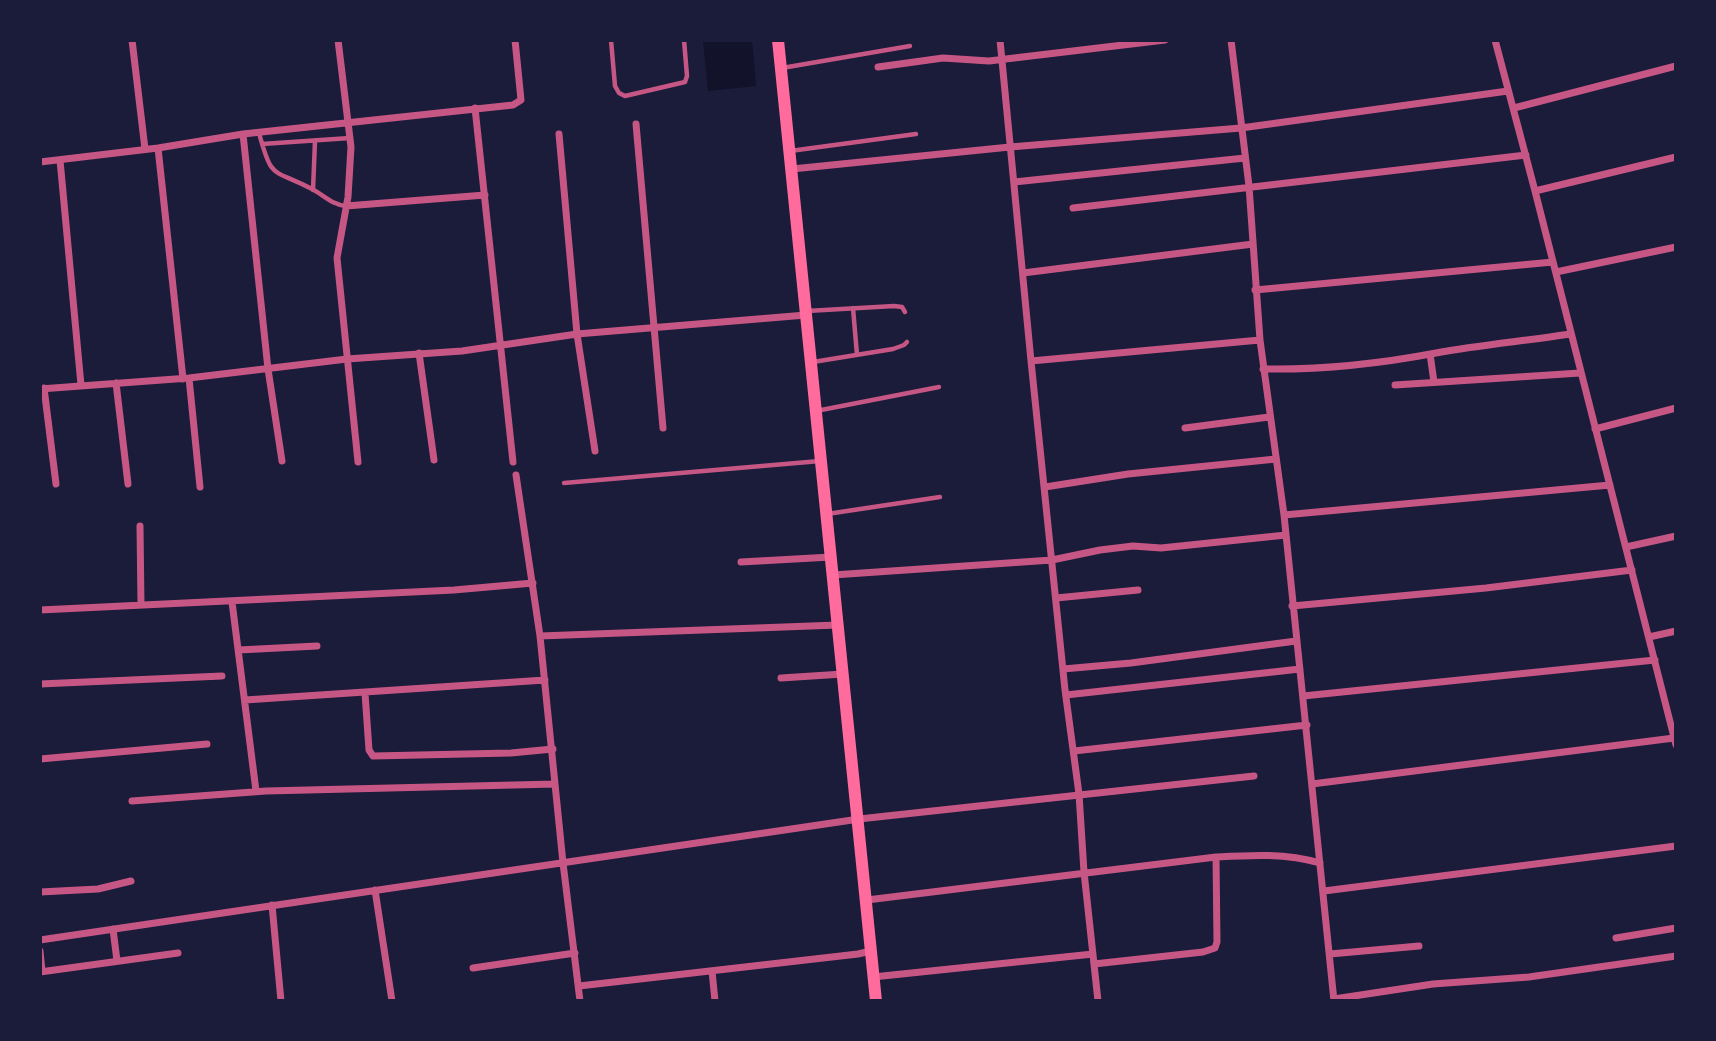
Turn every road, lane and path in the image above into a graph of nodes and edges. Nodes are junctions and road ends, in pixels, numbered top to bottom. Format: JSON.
{"nodes":[{"id":1,"x":132,"y":40,"type":"edge"},
{"id":2,"x":338,"y":40,"type":"edge"},
{"id":3,"x":515,"y":40,"type":"edge"},
{"id":4,"x":611,"y":40,"type":"edge"},
{"id":5,"x":684,"y":40,"type":"edge"},
{"id":6,"x":778,"y":40,"type":"edge"},
{"id":7,"x":1000,"y":40,"type":"edge"},
{"id":8,"x":1165,"y":40,"type":"edge"},
{"id":9,"x":1231,"y":40,"type":"edge"},
{"id":10,"x":1494,"y":40,"type":"edge"},
{"id":11,"x":909,"y":46,"type":"dead end"},
{"id":12,"x":1002,"y":58,"type":"junction"},
{"id":13,"x":878,"y":66,"type":"dead end"},
{"id":14,"x":1676,"y":66,"type":"edge"},
{"id":15,"x":781,"y":68,"type":"junction"},
{"id":16,"x":1508,"y":91,"type":"junction"},
{"id":17,"x":475,"y":108,"type":"junction"},
{"id":18,"x":1514,"y":108,"type":"junction"},
{"id":19,"x":349,"y":124,"type":"junction"},
{"id":20,"x":636,"y":124,"type":"dead end"},
{"id":21,"x":1241,"y":128,"type":"junction"},
{"id":22,"x":259,"y":133,"type":"junction"},
{"id":23,"x":243,"y":134,"type":"junction"},
{"id":24,"x":559,"y":134,"type":"dead end"},
{"id":25,"x":916,"y":134,"type":"dead end"},
{"id":26,"x":351,"y":138,"type":"junction"},
{"id":27,"x":315,"y":141,"type":"junction"},
{"id":28,"x":262,"y":144,"type":"junction"},
{"id":29,"x":1010,"y":147,"type":"junction"},
{"id":30,"x":158,"y":148,"type":"junction"},
{"id":31,"x":145,"y":149,"type":"junction"},
{"id":32,"x":789,"y":151,"type":"junction"},
{"id":33,"x":1526,"y":155,"type":"junction"},
{"id":34,"x":1676,"y":157,"type":"edge"},
{"id":35,"x":1245,"y":158,"type":"junction"},
{"id":36,"x":60,"y":160,"type":"junction"},
{"id":37,"x":40,"y":162,"type":"edge"},
{"id":38,"x":792,"y":169,"type":"junction"},
{"id":39,"x":1014,"y":182,"type":"junction"},
{"id":40,"x":1249,"y":186,"type":"junction"},
{"id":41,"x":313,"y":190,"type":"junction"},
{"id":42,"x":1535,"y":191,"type":"junction"},
{"id":43,"x":485,"y":195,"type":"junction"},
{"id":44,"x":346,"y":206,"type":"junction"},
{"id":45,"x":1073,"y":208,"type":"dead end"},
{"id":46,"x":1253,"y":244,"type":"junction"},
{"id":47,"x":1676,"y":247,"type":"edge"},
{"id":48,"x":1553,"y":262,"type":"junction"},
{"id":49,"x":1556,"y":271,"type":"junction"},
{"id":50,"x":1023,"y":272,"type":"junction"},
{"id":51,"x":1255,"y":290,"type":"junction"},
{"id":52,"x":853,"y":308,"type":"junction"},
{"id":53,"x":905,"y":312,"type":"dead end"},
{"id":54,"x":806,"y":313,"type":"junction"},
{"id":55,"x":654,"y":327,"type":"junction"},
{"id":56,"x":577,"y":334,"type":"junction"},
{"id":57,"x":1570,"y":334,"type":"junction"},
{"id":58,"x":1260,"y":340,"type":"junction"},
{"id":59,"x":906,"y":342,"type":"dead end"},
{"id":60,"x":501,"y":345,"type":"junction"},
{"id":61,"x":419,"y":353,"type":"junction"},
{"id":62,"x":1430,"y":354,"type":"junction"},
{"id":63,"x":857,"y":355,"type":"junction"},
{"id":64,"x":347,"y":359,"type":"junction"},
{"id":65,"x":1031,"y":361,"type":"junction"},
{"id":66,"x":811,"y":362,"type":"junction"},
{"id":67,"x":268,"y":369,"type":"junction"},
{"id":68,"x":1264,"y":369,"type":"junction"},
{"id":69,"x":1580,"y":373,"type":"junction"},
{"id":70,"x":186,"y":378,"type":"junction"},
{"id":71,"x":1434,"y":382,"type":"junction"},
{"id":72,"x":116,"y":383,"type":"junction"},
{"id":73,"x":81,"y":385,"type":"junction"},
{"id":74,"x":1395,"y":385,"type":"dead end"},
{"id":75,"x":939,"y":387,"type":"dead end"},
{"id":76,"x":42,"y":388,"type":"edge"},
{"id":77,"x":1676,"y":408,"type":"edge"},
{"id":78,"x":815,"y":411,"type":"junction"},
{"id":79,"x":1269,"y":417,"type":"junction"},
{"id":80,"x":663,"y":428,"type":"dead end"},
{"id":81,"x":1185,"y":428,"type":"dead end"},
{"id":82,"x":1595,"y":429,"type":"junction"},
{"id":83,"x":595,"y":451,"type":"dead end"},
{"id":84,"x":1276,"y":459,"type":"junction"},
{"id":85,"x":434,"y":460,"type":"dead end"},
{"id":86,"x":282,"y":461,"type":"dead end"},
{"id":87,"x":821,"y":461,"type":"junction"},
{"id":88,"x":358,"y":462,"type":"dead end"},
{"id":89,"x":513,"y":462,"type":"dead end"},
{"id":90,"x":516,"y":475,"type":"dead end"},
{"id":91,"x":564,"y":483,"type":"dead end"},
{"id":92,"x":56,"y":484,"type":"dead end"},
{"id":93,"x":128,"y":484,"type":"dead end"},
{"id":94,"x":1610,"y":485,"type":"junction"},
{"id":95,"x":200,"y":487,"type":"dead end"},
{"id":96,"x":1045,"y":487,"type":"junction"},
{"id":97,"x":940,"y":498,"type":"dead end"},
{"id":98,"x":826,"y":514,"type":"junction"},
{"id":99,"x":1284,"y":515,"type":"junction"},
{"id":100,"x":140,"y":526,"type":"dead end"},
{"id":101,"x":1286,"y":535,"type":"junction"},
{"id":102,"x":1676,"y":536,"type":"edge"},
{"id":103,"x":1626,"y":547,"type":"junction"},
{"id":104,"x":831,"y":557,"type":"junction"},
{"id":105,"x":1052,"y":560,"type":"junction"},
{"id":106,"x":741,"y":562,"type":"dead end"},
{"id":107,"x":1632,"y":570,"type":"junction"},
{"id":108,"x":833,"y":575,"type":"junction"},
{"id":109,"x":533,"y":583,"type":"junction"},
{"id":110,"x":1138,"y":590,"type":"dead end"},
{"id":111,"x":1056,"y":598,"type":"junction"},
{"id":112,"x":232,"y":602,"type":"junction"},
{"id":113,"x":141,"y":605,"type":"junction"},
{"id":114,"x":1292,"y":606,"type":"junction"},
{"id":115,"x":40,"y":610,"type":"edge"},
{"id":116,"x":839,"y":625,"type":"junction"},
{"id":117,"x":1676,"y":631,"type":"edge"},
{"id":118,"x":540,"y":636,"type":"junction"},
{"id":119,"x":1649,"y":637,"type":"junction"},
{"id":120,"x":1296,"y":641,"type":"junction"},
{"id":121,"x":317,"y":646,"type":"dead end"},
{"id":122,"x":239,"y":650,"type":"junction"},
{"id":123,"x":1655,"y":660,"type":"junction"},
{"id":124,"x":1063,"y":669,"type":"junction"},
{"id":125,"x":1300,"y":669,"type":"junction"},
{"id":126,"x":844,"y":674,"type":"junction"},
{"id":127,"x":222,"y":676,"type":"dead end"},
{"id":128,"x":781,"y":678,"type":"dead end"},
{"id":129,"x":545,"y":680,"type":"junction"},
{"id":130,"x":40,"y":684,"type":"edge"},
{"id":131,"x":365,"y":693,"type":"junction"},
{"id":132,"x":1066,"y":695,"type":"junction"},
{"id":133,"x":1303,"y":696,"type":"junction"},
{"id":134,"x":244,"y":700,"type":"junction"},
{"id":135,"x":1673,"y":721,"type":"edge"},
{"id":136,"x":1307,"y":725,"type":"junction"},
{"id":137,"x":1675,"y":742,"type":"edge"},
{"id":138,"x":207,"y":744,"type":"dead end"},
{"id":139,"x":552,"y":750,"type":"junction"},
{"id":140,"x":1073,"y":751,"type":"junction"},
{"id":141,"x":40,"y":759,"type":"edge"},
{"id":142,"x":1254,"y":776,"type":"dead end"},
{"id":143,"x":1312,"y":783,"type":"junction"},
{"id":144,"x":555,"y":784,"type":"junction"},
{"id":145,"x":256,"y":791,"type":"junction"},
{"id":146,"x":1079,"y":794,"type":"junction"},
{"id":147,"x":132,"y":801,"type":"dead end"},
{"id":148,"x":859,"y":819,"type":"junction"},
{"id":149,"x":1676,"y":846,"type":"edge"},
{"id":150,"x":1216,"y":857,"type":"junction"},
{"id":151,"x":563,"y":863,"type":"junction"},
{"id":152,"x":1320,"y":863,"type":"junction"},
{"id":153,"x":1084,"y":872,"type":"junction"},
{"id":154,"x":131,"y":881,"type":"dead end"},
{"id":155,"x":375,"y":890,"type":"junction"},
{"id":156,"x":1324,"y":891,"type":"junction"},
{"id":157,"x":40,"y":892,"type":"edge"},
{"id":158,"x":867,"y":900,"type":"junction"},
{"id":159,"x":272,"y":905,"type":"junction"},
{"id":160,"x":1676,"y":928,"type":"edge"},
{"id":161,"x":113,"y":929,"type":"junction"},
{"id":162,"x":1616,"y":938,"type":"dead end"},
{"id":163,"x":40,"y":940,"type":"edge"},
{"id":164,"x":1419,"y":946,"type":"dead end"},
{"id":165,"x":40,"y":951,"type":"edge"},
{"id":166,"x":871,"y":951,"type":"junction"},
{"id":167,"x":178,"y":953,"type":"dead end"},
{"id":168,"x":575,"y":953,"type":"junction"},
{"id":169,"x":1093,"y":954,"type":"junction"},
{"id":170,"x":1330,"y":954,"type":"junction"},
{"id":171,"x":1676,"y":956,"type":"edge"},
{"id":172,"x":117,"y":961,"type":"junction"},
{"id":173,"x":1094,"y":964,"type":"junction"},
{"id":174,"x":473,"y":968,"type":"dead end"},
{"id":175,"x":712,"y":971,"type":"junction"},
{"id":176,"x":41,"y":972,"type":"edge"},
{"id":177,"x":872,"y":977,"type":"junction"},
{"id":178,"x":579,"y":986,"type":"junction"},
{"id":179,"x":1334,"y":1000,"type":"edge"},
{"id":180,"x":281,"y":1001,"type":"edge"},
{"id":181,"x":392,"y":1001,"type":"edge"},
{"id":182,"x":580,"y":1001,"type":"edge"},
{"id":183,"x":715,"y":1001,"type":"edge"},
{"id":184,"x":876,"y":1001,"type":"edge"},
{"id":185,"x":1098,"y":1001,"type":"edge"}],
"edges":[{"from":1,"to":31,"type":"street"},
{"from":2,"to":19,"type":"street"},
{"from":3,"to":17,"type":"street"},
{"from":4,"to":5,"type":"lane"},
{"from":6,"to":15,"type":"main road"},
{"from":7,"to":12,"type":"street"},
{"from":8,"to":12,"type":"street"},
{"from":9,"to":21,"type":"street"},
{"from":10,"to":16,"type":"street"},
{"from":11,"to":15,"type":"lane"},
{"from":12,"to":13,"type":"street"},
{"from":12,"to":29,"type":"street"},
{"from":14,"to":18,"type":"street"},
{"from":15,"to":32,"type":"main road"},
{"from":16,"to":18,"type":"street"},
{"from":16,"to":21,"type":"street"},
{"from":17,"to":19,"type":"street"},
{"from":17,"to":43,"type":"street"},
{"from":18,"to":33,"type":"street"},
{"from":19,"to":22,"type":"street"},
{"from":19,"to":26,"type":"street"},
{"from":20,"to":55,"type":"street"},
{"from":21,"to":29,"type":"street"},
{"from":21,"to":35,"type":"street"},
{"from":22,"to":23,"type":"street"},
{"from":22,"to":28,"type":"lane"},
{"from":23,"to":30,"type":"street"},
{"from":23,"to":67,"type":"street"},
{"from":24,"to":56,"type":"street"},
{"from":25,"to":32,"type":"lane"},
{"from":26,"to":27,"type":"lane"},
{"from":26,"to":44,"type":"street"},
{"from":27,"to":28,"type":"lane"},
{"from":27,"to":41,"type":"lane"},
{"from":28,"to":41,"type":"lane"},
{"from":29,"to":38,"type":"street"},
{"from":29,"to":39,"type":"street"},
{"from":30,"to":31,"type":"street"},
{"from":30,"to":70,"type":"street"},
{"from":31,"to":36,"type":"street"},
{"from":32,"to":38,"type":"main road"},
{"from":33,"to":40,"type":"street"},
{"from":33,"to":42,"type":"street"},
{"from":34,"to":42,"type":"street"},
{"from":35,"to":39,"type":"street"},
{"from":35,"to":40,"type":"street"},
{"from":36,"to":37,"type":"street"},
{"from":36,"to":73,"type":"street"},
{"from":38,"to":54,"type":"main road"},
{"from":39,"to":50,"type":"street"},
{"from":40,"to":45,"type":"street"},
{"from":40,"to":46,"type":"street"},
{"from":41,"to":44,"type":"lane"},
{"from":42,"to":48,"type":"street"},
{"from":43,"to":44,"type":"street"},
{"from":43,"to":60,"type":"street"},
{"from":44,"to":64,"type":"street"},
{"from":46,"to":50,"type":"street"},
{"from":46,"to":51,"type":"street"},
{"from":47,"to":49,"type":"street"},
{"from":48,"to":49,"type":"street"},
{"from":48,"to":51,"type":"street"},
{"from":49,"to":57,"type":"street"},
{"from":50,"to":65,"type":"street"},
{"from":51,"to":58,"type":"street"},
{"from":52,"to":53,"type":"lane"},
{"from":52,"to":54,"type":"lane"},
{"from":52,"to":63,"type":"lane"},
{"from":54,"to":55,"type":"street"},
{"from":54,"to":66,"type":"main road"},
{"from":55,"to":56,"type":"street"},
{"from":55,"to":80,"type":"street"},
{"from":56,"to":60,"type":"street"},
{"from":56,"to":83,"type":"street"},
{"from":57,"to":62,"type":"street"},
{"from":57,"to":69,"type":"street"},
{"from":58,"to":65,"type":"street"},
{"from":58,"to":68,"type":"street"},
{"from":59,"to":63,"type":"lane"},
{"from":60,"to":61,"type":"street"},
{"from":60,"to":89,"type":"street"},
{"from":61,"to":64,"type":"street"},
{"from":61,"to":85,"type":"street"},
{"from":62,"to":68,"type":"street"},
{"from":62,"to":71,"type":"street"},
{"from":63,"to":66,"type":"lane"},
{"from":64,"to":67,"type":"street"},
{"from":64,"to":88,"type":"street"},
{"from":65,"to":96,"type":"street"},
{"from":66,"to":78,"type":"main road"},
{"from":67,"to":70,"type":"street"},
{"from":67,"to":86,"type":"street"},
{"from":68,"to":79,"type":"street"},
{"from":69,"to":71,"type":"street"},
{"from":69,"to":82,"type":"street"},
{"from":70,"to":72,"type":"street"},
{"from":70,"to":95,"type":"street"},
{"from":71,"to":74,"type":"street"},
{"from":72,"to":73,"type":"street"},
{"from":72,"to":93,"type":"street"},
{"from":73,"to":76,"type":"street"},
{"from":75,"to":78,"type":"lane"},
{"from":76,"to":92,"type":"street"},
{"from":77,"to":82,"type":"street"},
{"from":78,"to":87,"type":"main road"},
{"from":79,"to":81,"type":"street"},
{"from":79,"to":84,"type":"street"},
{"from":82,"to":94,"type":"street"},
{"from":84,"to":96,"type":"street"},
{"from":84,"to":99,"type":"street"},
{"from":87,"to":91,"type":"lane"},
{"from":87,"to":98,"type":"main road"},
{"from":90,"to":109,"type":"street"},
{"from":94,"to":99,"type":"street"},
{"from":94,"to":103,"type":"street"},
{"from":96,"to":105,"type":"street"},
{"from":97,"to":98,"type":"lane"},
{"from":98,"to":104,"type":"main road"},
{"from":99,"to":101,"type":"street"},
{"from":100,"to":113,"type":"street"},
{"from":101,"to":105,"type":"street"},
{"from":101,"to":114,"type":"street"},
{"from":102,"to":103,"type":"street"},
{"from":103,"to":107,"type":"street"},
{"from":104,"to":106,"type":"street"},
{"from":104,"to":108,"type":"main road"},
{"from":105,"to":108,"type":"street"},
{"from":105,"to":111,"type":"street"},
{"from":107,"to":114,"type":"street"},
{"from":107,"to":119,"type":"street"},
{"from":108,"to":116,"type":"main road"},
{"from":109,"to":112,"type":"street"},
{"from":109,"to":118,"type":"street"},
{"from":110,"to":111,"type":"street"},
{"from":111,"to":124,"type":"street"},
{"from":112,"to":113,"type":"street"},
{"from":112,"to":122,"type":"street"},
{"from":113,"to":115,"type":"street"},
{"from":114,"to":120,"type":"street"},
{"from":116,"to":118,"type":"street"},
{"from":116,"to":126,"type":"main road"},
{"from":117,"to":119,"type":"street"},
{"from":118,"to":129,"type":"street"},
{"from":119,"to":123,"type":"street"},
{"from":120,"to":124,"type":"street"},
{"from":120,"to":125,"type":"street"},
{"from":121,"to":122,"type":"street"},
{"from":122,"to":134,"type":"street"},
{"from":123,"to":133,"type":"street"},
{"from":123,"to":135,"type":"street"},
{"from":124,"to":132,"type":"street"},
{"from":125,"to":132,"type":"street"},
{"from":125,"to":133,"type":"street"},
{"from":126,"to":128,"type":"street"},
{"from":126,"to":148,"type":"main road"},
{"from":127,"to":130,"type":"street"},
{"from":129,"to":131,"type":"street"},
{"from":129,"to":139,"type":"street"},
{"from":131,"to":134,"type":"street"},
{"from":131,"to":139,"type":"street"},
{"from":132,"to":140,"type":"street"},
{"from":133,"to":136,"type":"street"},
{"from":134,"to":145,"type":"street"},
{"from":135,"to":137,"type":"street"},
{"from":136,"to":140,"type":"street"},
{"from":136,"to":143,"type":"street"},
{"from":137,"to":143,"type":"street"},
{"from":138,"to":141,"type":"street"},
{"from":139,"to":144,"type":"street"},
{"from":140,"to":146,"type":"street"},
{"from":142,"to":146,"type":"street"},
{"from":143,"to":152,"type":"street"},
{"from":144,"to":145,"type":"street"},
{"from":144,"to":151,"type":"street"},
{"from":145,"to":147,"type":"street"},
{"from":146,"to":148,"type":"street"},
{"from":146,"to":153,"type":"street"},
{"from":148,"to":151,"type":"street"},
{"from":148,"to":158,"type":"main road"},
{"from":149,"to":156,"type":"street"},
{"from":150,"to":152,"type":"street"},
{"from":150,"to":153,"type":"street"},
{"from":150,"to":173,"type":"street"},
{"from":151,"to":155,"type":"street"},
{"from":151,"to":168,"type":"street"},
{"from":152,"to":156,"type":"street"},
{"from":153,"to":158,"type":"street"},
{"from":153,"to":169,"type":"street"},
{"from":154,"to":157,"type":"street"},
{"from":155,"to":159,"type":"street"},
{"from":155,"to":181,"type":"street"},
{"from":156,"to":170,"type":"street"},
{"from":158,"to":166,"type":"main road"},
{"from":159,"to":161,"type":"street"},
{"from":159,"to":180,"type":"street"},
{"from":160,"to":162,"type":"street"},
{"from":161,"to":163,"type":"street"},
{"from":161,"to":172,"type":"street"},
{"from":164,"to":170,"type":"street"},
{"from":165,"to":176,"type":"street"},
{"from":166,"to":175,"type":"street"},
{"from":166,"to":177,"type":"main road"},
{"from":167,"to":172,"type":"street"},
{"from":168,"to":174,"type":"street"},
{"from":168,"to":178,"type":"street"},
{"from":169,"to":173,"type":"street"},
{"from":169,"to":177,"type":"street"},
{"from":170,"to":179,"type":"street"},
{"from":171,"to":179,"type":"street"},
{"from":172,"to":176,"type":"street"},
{"from":173,"to":185,"type":"street"},
{"from":175,"to":178,"type":"street"},
{"from":175,"to":183,"type":"street"},
{"from":177,"to":184,"type":"main road"},
{"from":178,"to":182,"type":"street"}]}
